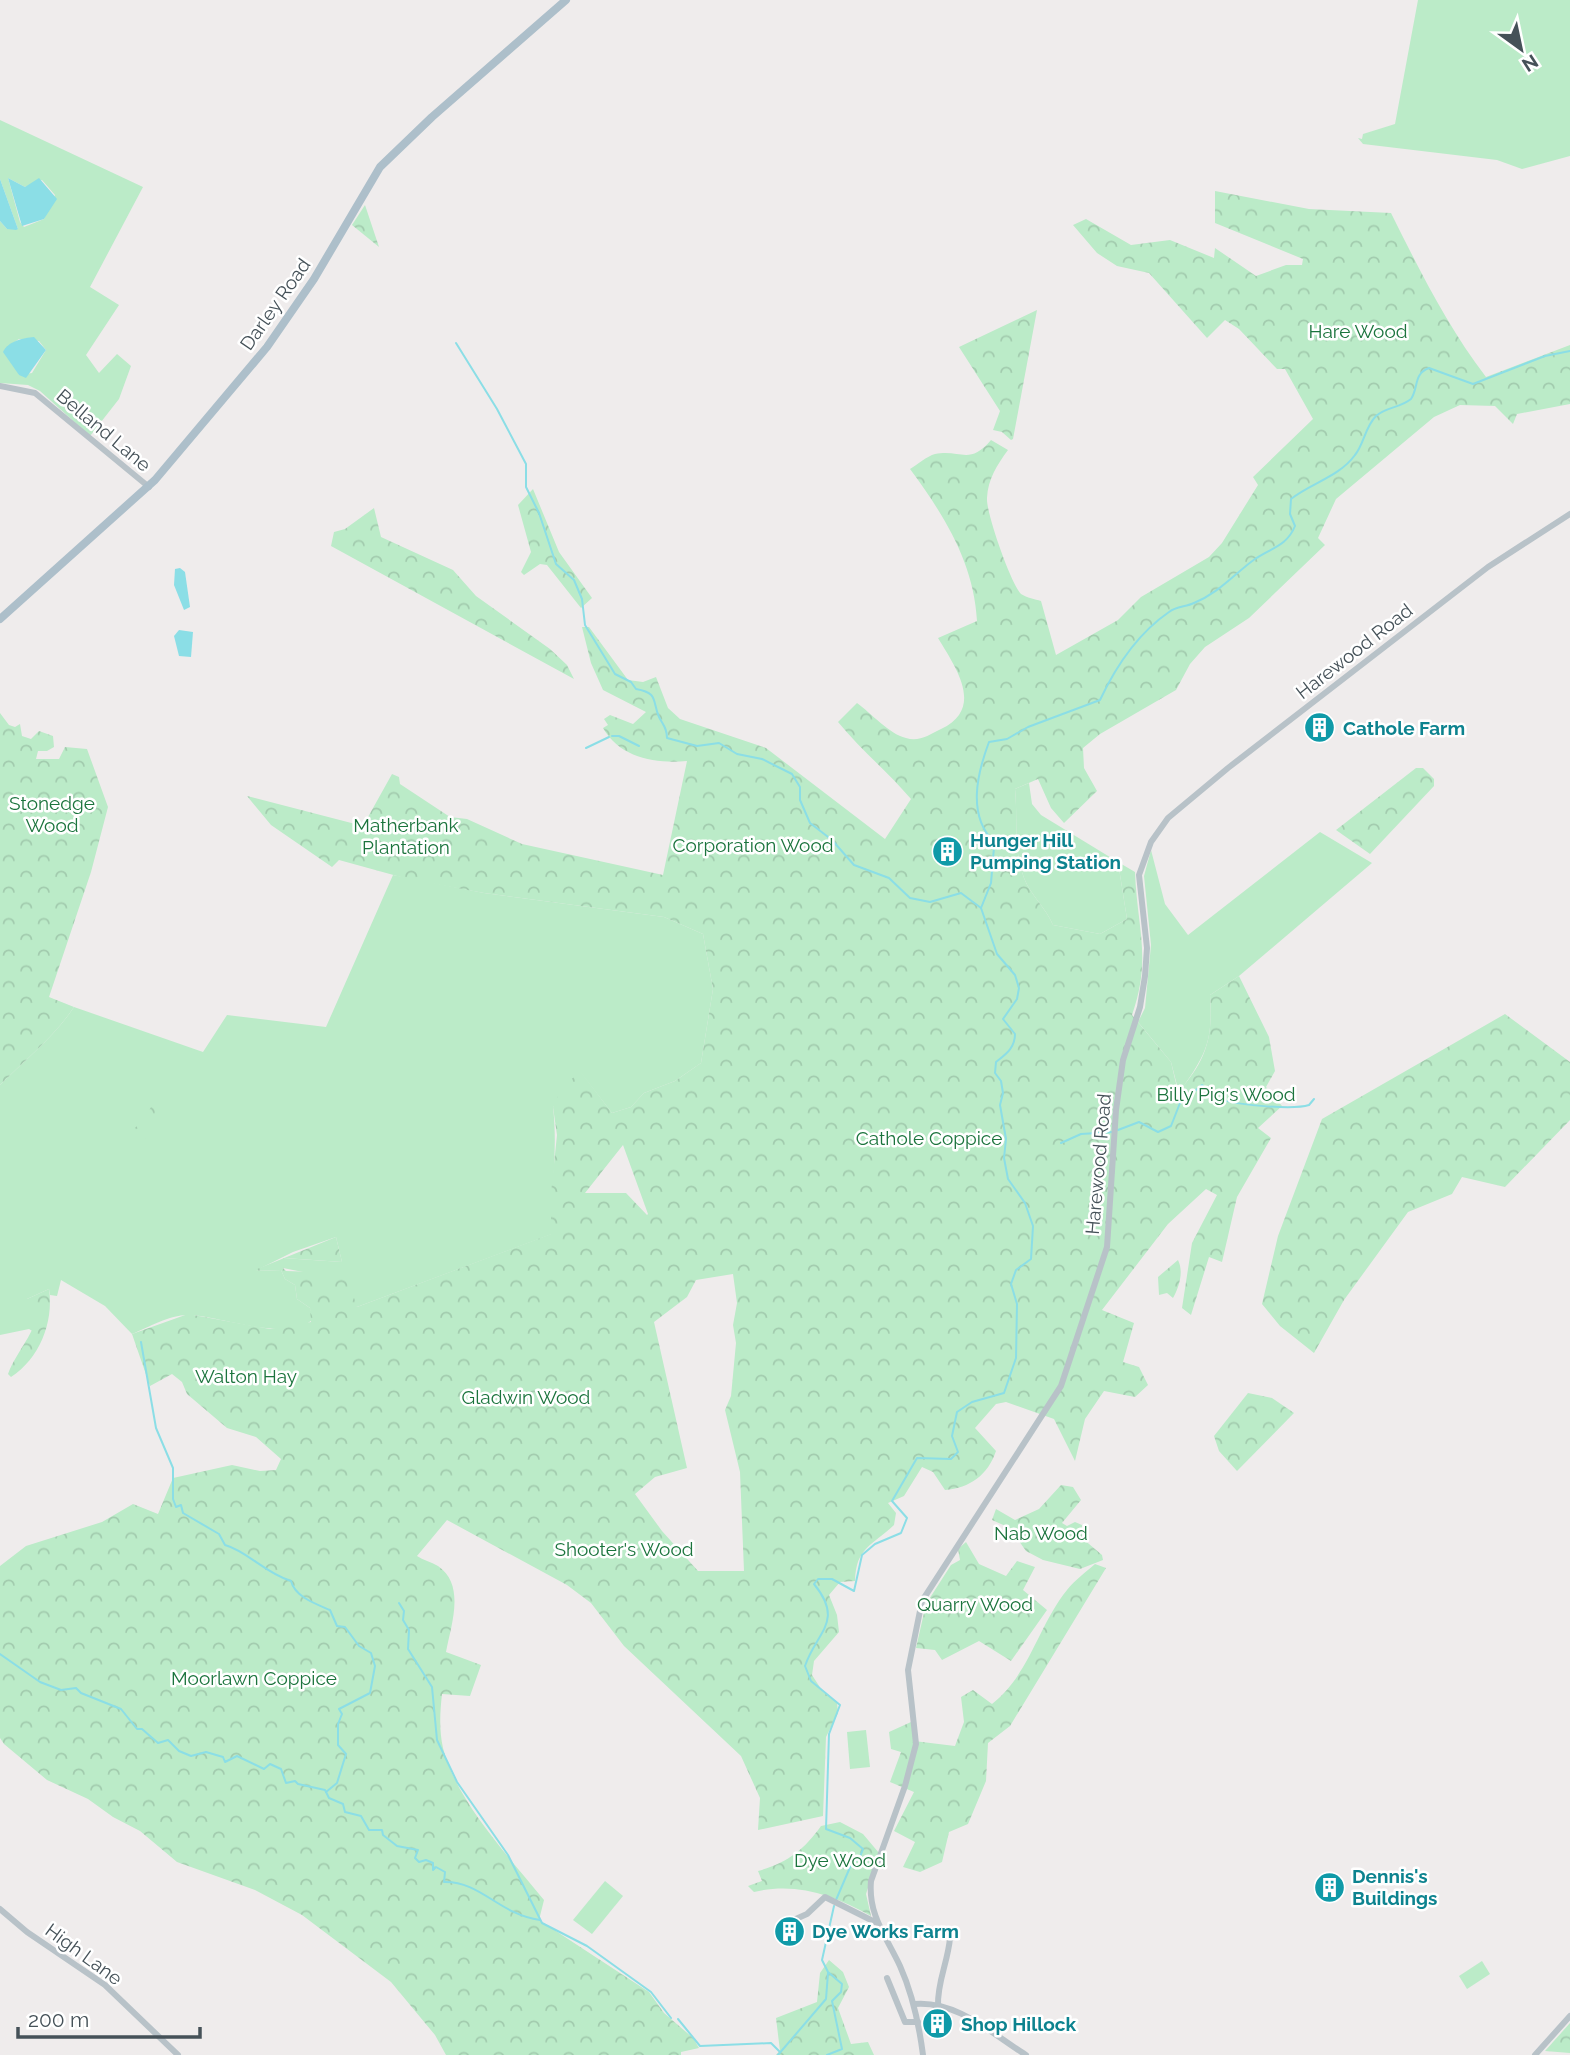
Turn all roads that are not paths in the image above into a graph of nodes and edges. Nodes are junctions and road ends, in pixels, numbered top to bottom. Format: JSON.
{"nodes":[{"id":1,"x":566,"y":0,"type":"edge"},
{"id":2,"x":0,"y":386,"type":"edge"},
{"id":3,"x":149,"y":487,"type":"junction"},
{"id":4,"x":1570,"y":514,"type":"edge"},
{"id":5,"x":0,"y":619,"type":"edge"},
{"id":6,"x":0,"y":1909,"type":"edge"},
{"id":7,"x":789,"y":1922,"type":"dead end"},
{"id":8,"x":877,"y":1923,"type":"junction"},
{"id":9,"x":950,"y":1938,"type":"dead end"},
{"id":10,"x":887,"y":1978,"type":"dead end"},
{"id":11,"x":914,"y":2004,"type":"junction"},
{"id":12,"x":938,"y":2006,"type":"junction"},
{"id":13,"x":1570,"y":2016,"type":"edge"},
{"id":14,"x":918,"y":2022,"type":"junction"},
{"id":15,"x":178,"y":2055,"type":"edge"},
{"id":16,"x":923,"y":2055,"type":"edge"},
{"id":17,"x":1026,"y":2055,"type":"edge"},
{"id":18,"x":1535,"y":2055,"type":"edge"}],
"edges":[{"from":1,"to":3,"type":"main road","name":"Darley Road"},
{"from":2,"to":3,"type":"street","name":"Belland Lane"},
{"from":3,"to":5,"type":"main road","name":"Darley Road"},
{"from":4,"to":8,"type":"street","name":"Harewood Road"},
{"from":6,"to":15,"type":"street","name":"High Lane"},
{"from":7,"to":8,"type":"street"},
{"from":8,"to":11,"type":"street","name":"Harewood Road"},
{"from":9,"to":12,"type":"street"},
{"from":10,"to":14,"type":"street"},
{"from":11,"to":12,"type":"street"},
{"from":11,"to":14,"type":"street","name":"Harewood Road"},
{"from":12,"to":17,"type":"street"},
{"from":13,"to":18,"type":"street"},
{"from":14,"to":16,"type":"street","name":"Harewood Road"}]}
